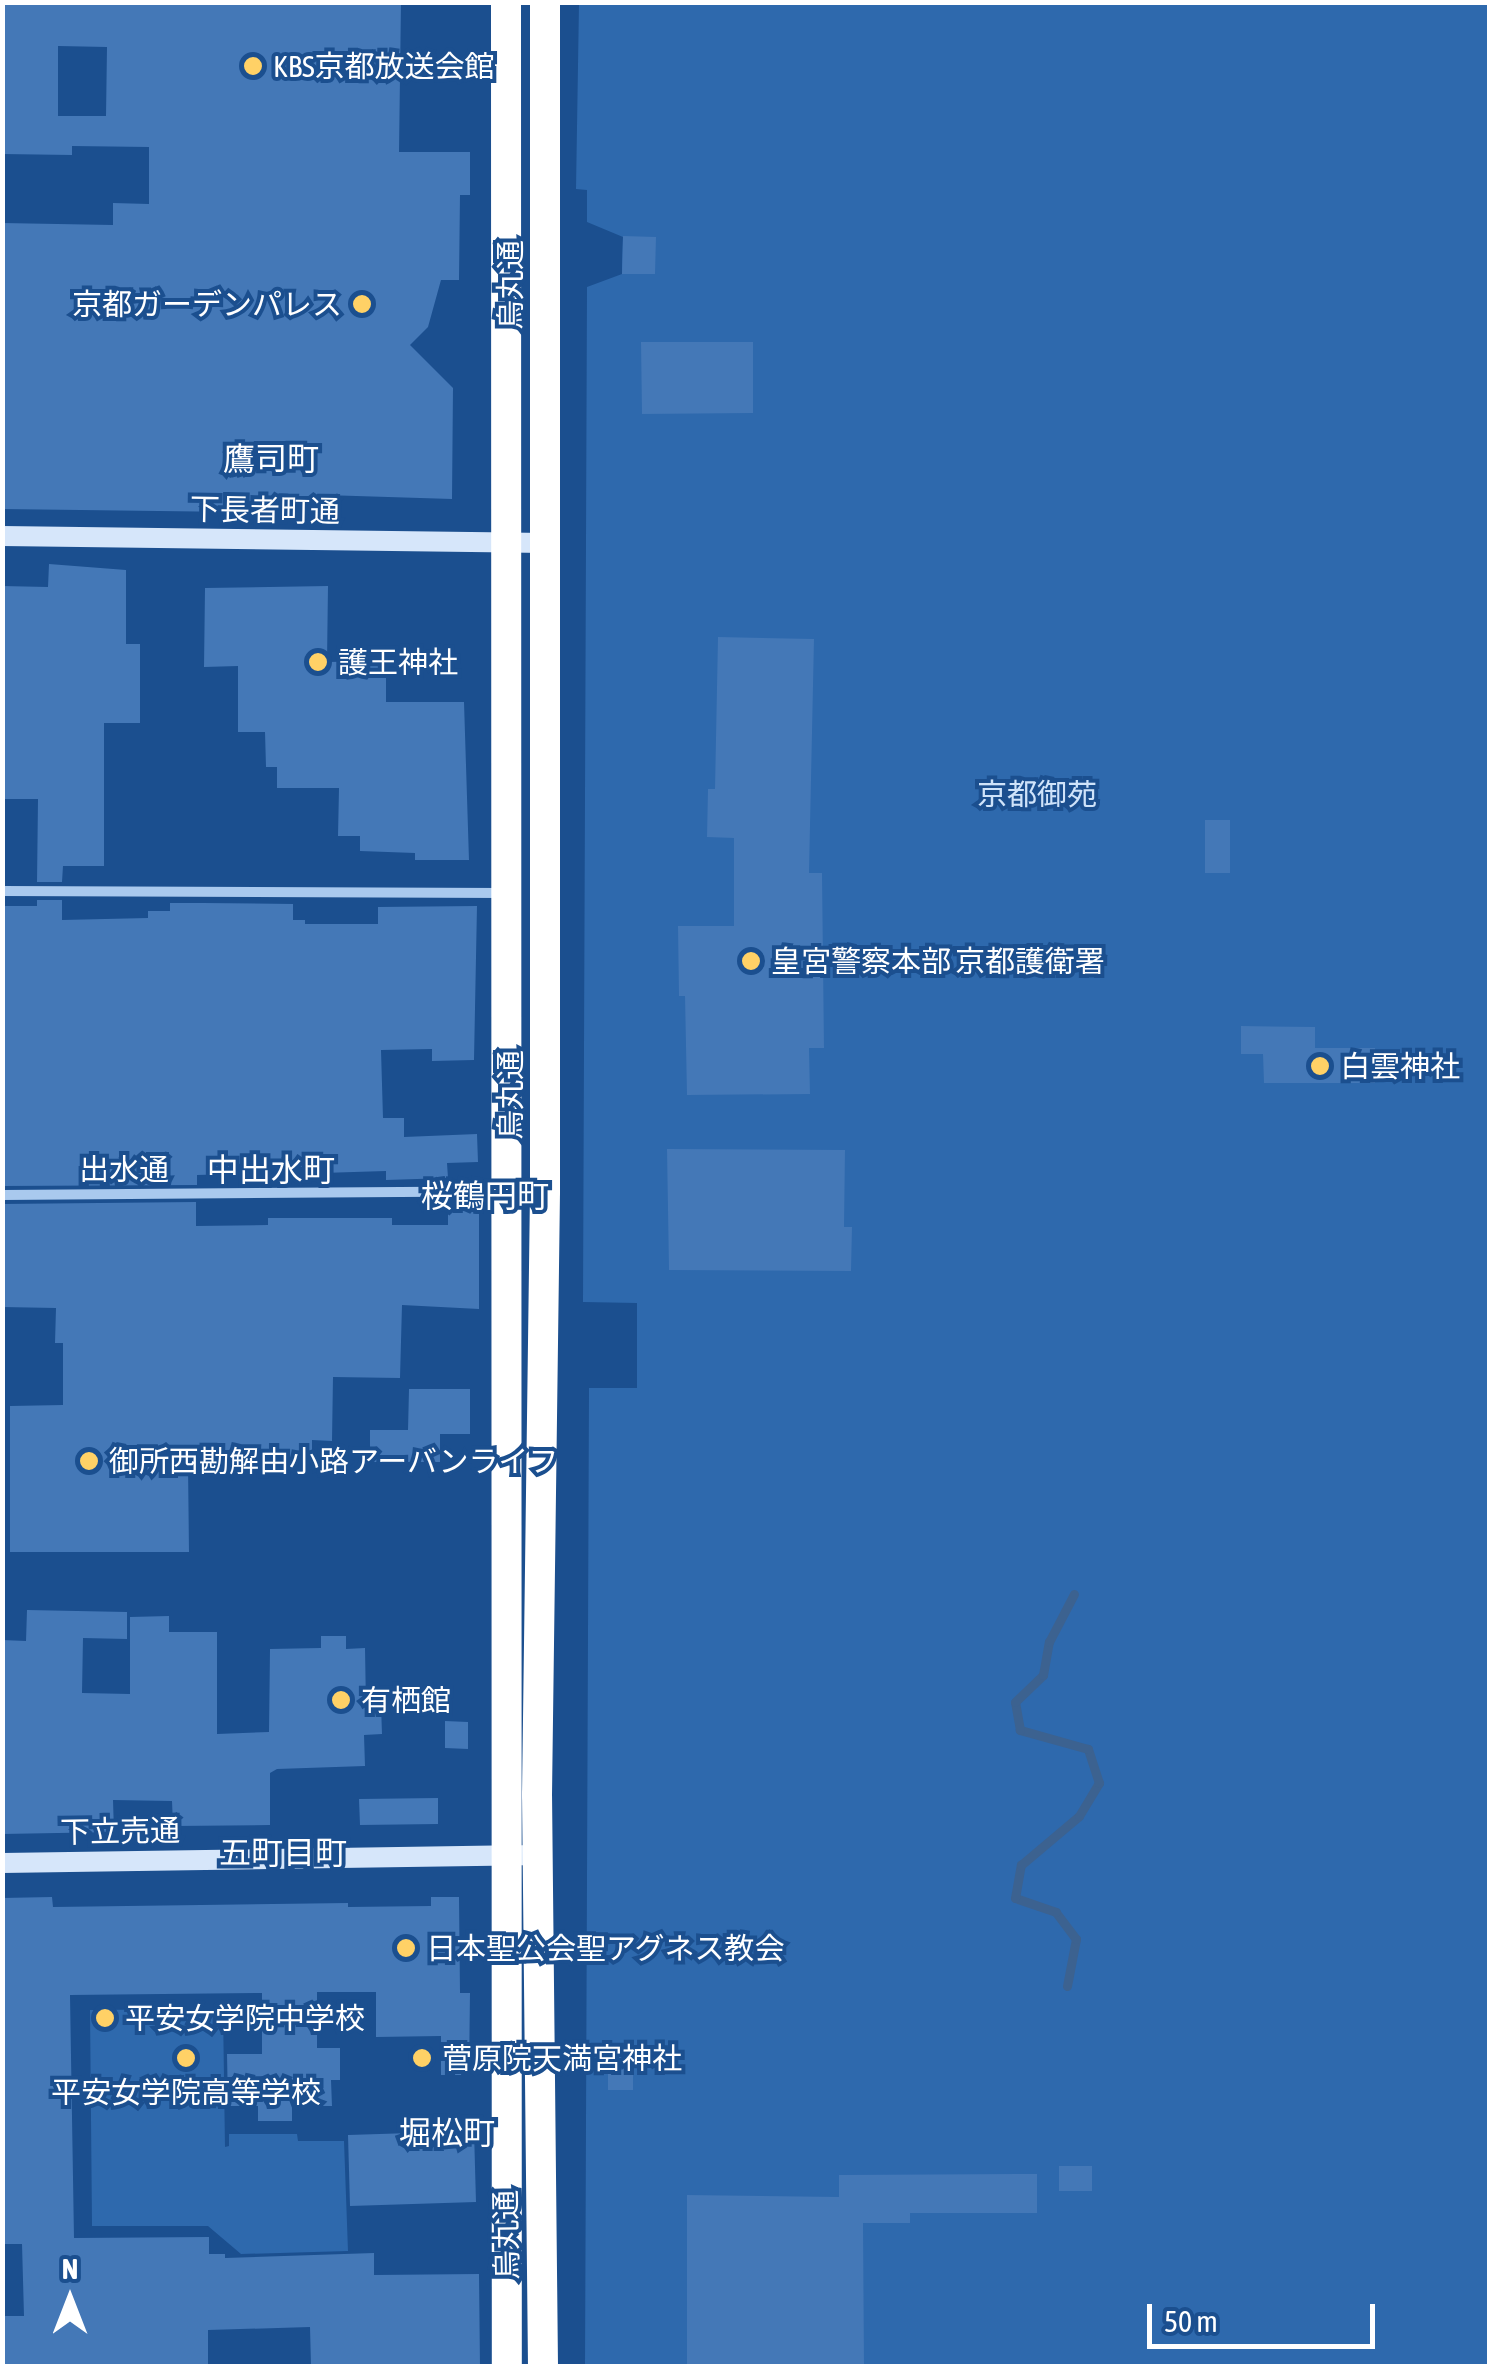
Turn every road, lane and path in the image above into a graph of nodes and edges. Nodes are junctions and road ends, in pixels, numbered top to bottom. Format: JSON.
{"nodes":[{"id":1,"x":506,"y":2,"type":"edge"},
{"id":2,"x":544,"y":2,"type":"edge"},
{"id":3,"x":2,"y":536,"type":"edge"},
{"id":4,"x":526,"y":544,"type":"junction"},
{"id":5,"x":2,"y":891,"type":"edge"},
{"id":6,"x":505,"y":893,"type":"junction"},
{"id":7,"x":509,"y":1191,"type":"junction"},
{"id":8,"x":545,"y":1191,"type":"junction"},
{"id":9,"x":2,"y":1195,"type":"edge"},
{"id":10,"x":538,"y":1855,"type":"junction"},
{"id":11,"x":504,"y":1856,"type":"junction"},
{"id":12,"x":2,"y":1863,"type":"edge"},
{"id":13,"x":507,"y":2366,"type":"edge"},
{"id":14,"x":542,"y":2366,"type":"edge"}],
"edges":[{"from":1,"to":4,"type":"highway","name":"烏丸通"},
{"from":2,"to":4,"type":"highway","name":"烏丸通"},
{"from":3,"to":4,"type":"street","name":"下長者町通"},
{"from":4,"to":6,"type":"highway","name":"烏丸通"},
{"from":4,"to":8,"type":"highway","name":"烏丸通"},
{"from":5,"to":6,"type":"street"},
{"from":6,"to":7,"type":"highway","name":"烏丸通"},
{"from":7,"to":8,"type":"street","name":"出水通"},
{"from":7,"to":9,"type":"street","name":"出水通"},
{"from":7,"to":11,"type":"highway","name":"烏丸通"},
{"from":8,"to":10,"type":"highway","name":"烏丸通"},
{"from":10,"to":11,"type":"street","name":"下立売通"},
{"from":10,"to":14,"type":"highway","name":"烏丸通"},
{"from":11,"to":12,"type":"street","name":"下立売通"},
{"from":11,"to":13,"type":"highway","name":"烏丸通"}]}
